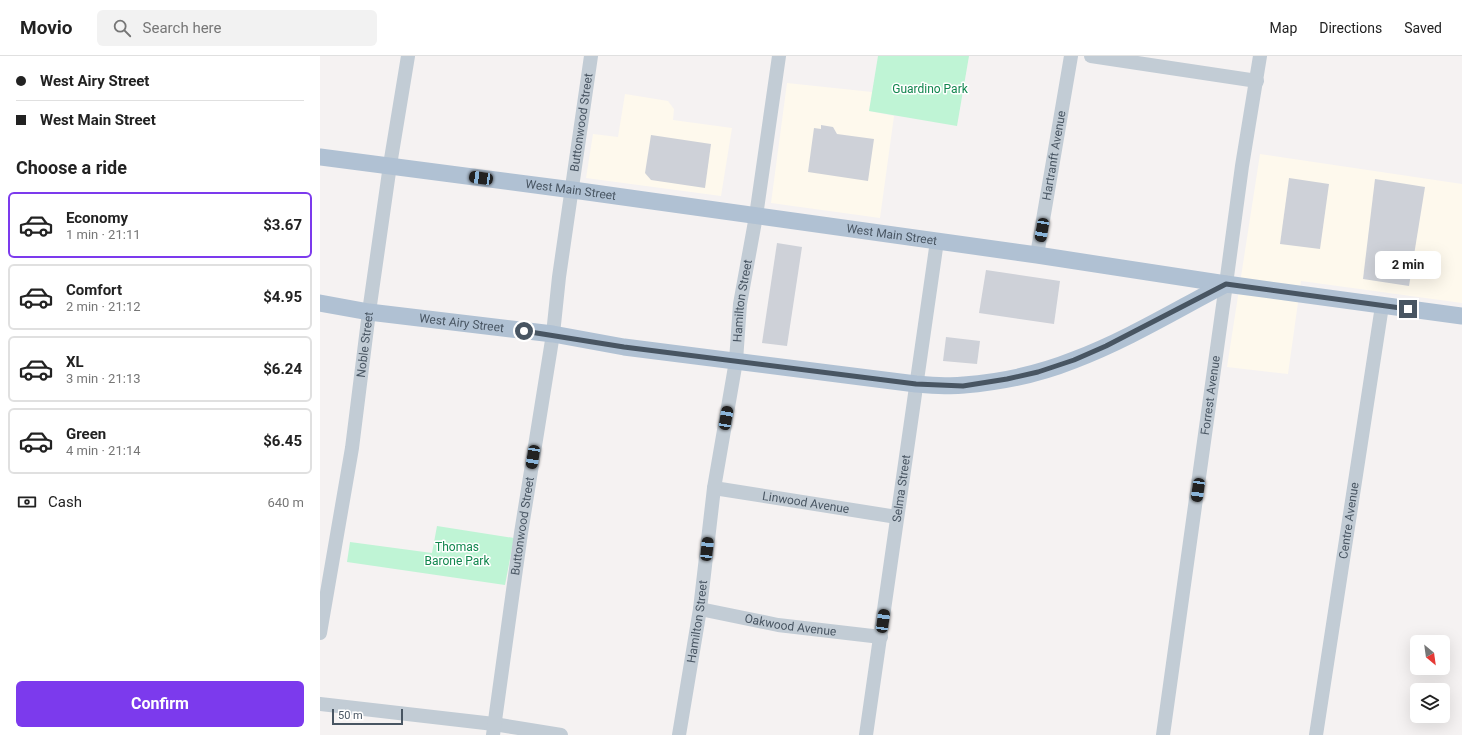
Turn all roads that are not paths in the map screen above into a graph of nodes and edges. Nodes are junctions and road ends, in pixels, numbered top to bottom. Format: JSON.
{"nodes":[{"id":1,"x":408,"y":56,"type":"edge"},
{"id":2,"x":591,"y":56,"type":"edge"},
{"id":3,"x":779,"y":56,"type":"edge"},
{"id":4,"x":1071,"y":56,"type":"edge"},
{"id":5,"x":1091,"y":56,"type":"edge"},
{"id":6,"x":1260,"y":56,"type":"edge"},
{"id":7,"x":1165,"y":61,"type":"edge"},
{"id":8,"x":1257,"y":81,"type":"junction"},
{"id":9,"x":320,"y":157,"type":"edge"},
{"id":10,"x":390,"y":165,"type":"junction"},
{"id":11,"x":573,"y":190,"type":"junction"},
{"id":12,"x":756,"y":216,"type":"junction"},
{"id":13,"x":937,"y":241,"type":"junction"},
{"id":14,"x":1037,"y":255,"type":"junction"},
{"id":15,"x":1226,"y":284,"type":"junction"},
{"id":16,"x":320,"y":303,"type":"edge"},
{"id":17,"x":1382,"y":306,"type":"junction"},
{"id":18,"x":369,"y":312,"type":"junction"},
{"id":19,"x":1462,"y":316,"type":"edge"},
{"id":20,"x":552,"y":334,"type":"junction"},
{"id":21,"x":736,"y":362,"type":"junction"},
{"id":22,"x":916,"y":384,"type":"junction"},
{"id":23,"x":714,"y":488,"type":"junction"},
{"id":24,"x":897,"y":517,"type":"junction"},
{"id":25,"x":700,"y":609,"type":"junction"},
{"id":26,"x":320,"y":633,"type":"edge"},
{"id":27,"x":881,"y":637,"type":"junction"},
{"id":28,"x":320,"y":704,"type":"edge"},
{"id":29,"x":493,"y":730,"type":"edge"},
{"id":30,"x":562,"y":735,"type":"edge"},
{"id":31,"x":679,"y":735,"type":"edge"},
{"id":32,"x":866,"y":735,"type":"edge"},
{"id":33,"x":1163,"y":735,"type":"edge"},
{"id":34,"x":1316,"y":735,"type":"edge"}],
"edges":[{"from":1,"to":10,"type":"street","name":"Noble Street"},
{"from":2,"to":11,"type":"street","name":"Buttonwood Street"},
{"from":3,"to":12,"type":"street","name":"Hamilton Street"},
{"from":4,"to":14,"type":"street","name":"Hartranft Avenue"},
{"from":5,"to":7,"type":"street"},
{"from":6,"to":8,"type":"street","name":"Forrest Avenue"},
{"from":7,"to":8,"type":"street"},
{"from":8,"to":15,"type":"street","name":"Forrest Avenue"},
{"from":9,"to":10,"type":"main road","name":"West Main Street"},
{"from":10,"to":11,"type":"main road","name":"West Main Street"},
{"from":10,"to":18,"type":"street","name":"Noble Street"},
{"from":11,"to":12,"type":"main road","name":"West Main Street"},
{"from":11,"to":20,"type":"street","name":"Buttonwood Street"},
{"from":12,"to":13,"type":"main road","name":"West Main Street"},
{"from":12,"to":21,"type":"street","name":"Hamilton Street"},
{"from":13,"to":14,"type":"main road","name":"West Main Street"},
{"from":13,"to":22,"type":"street","name":"Selma Street"},
{"from":14,"to":15,"type":"main road","name":"West Main Street"},
{"from":15,"to":17,"type":"main road","name":"West Main Street"},
{"from":15,"to":22,"type":"main road","name":"West Airy Street"},
{"from":15,"to":33,"type":"street","name":"Forrest Avenue"},
{"from":16,"to":18,"type":"main road","name":"West Airy Street"},
{"from":17,"to":19,"type":"main road","name":"West Main Street"},
{"from":17,"to":34,"type":"street","name":"Centre Avenue"},
{"from":18,"to":20,"type":"main road","name":"West Airy Street"},
{"from":18,"to":26,"type":"street","name":"Noble Street"},
{"from":20,"to":21,"type":"main road","name":"West Airy Street"},
{"from":20,"to":29,"type":"street","name":"Buttonwood Street"},
{"from":21,"to":22,"type":"main road","name":"West Airy Street"},
{"from":21,"to":23,"type":"street","name":"Hamilton Street"},
{"from":22,"to":24,"type":"street","name":"Selma Street"},
{"from":23,"to":24,"type":"street","name":"Linwood Avenue"},
{"from":23,"to":25,"type":"street","name":"Hamilton Street"},
{"from":24,"to":27,"type":"street","name":"Selma Street"},
{"from":25,"to":27,"type":"street","name":"Oakwood Avenue"},
{"from":25,"to":31,"type":"street","name":"Hamilton Street"},
{"from":27,"to":32,"type":"street","name":"Selma Street"},
{"from":28,"to":29,"type":"street"},
{"from":29,"to":30,"type":"street"}]}
